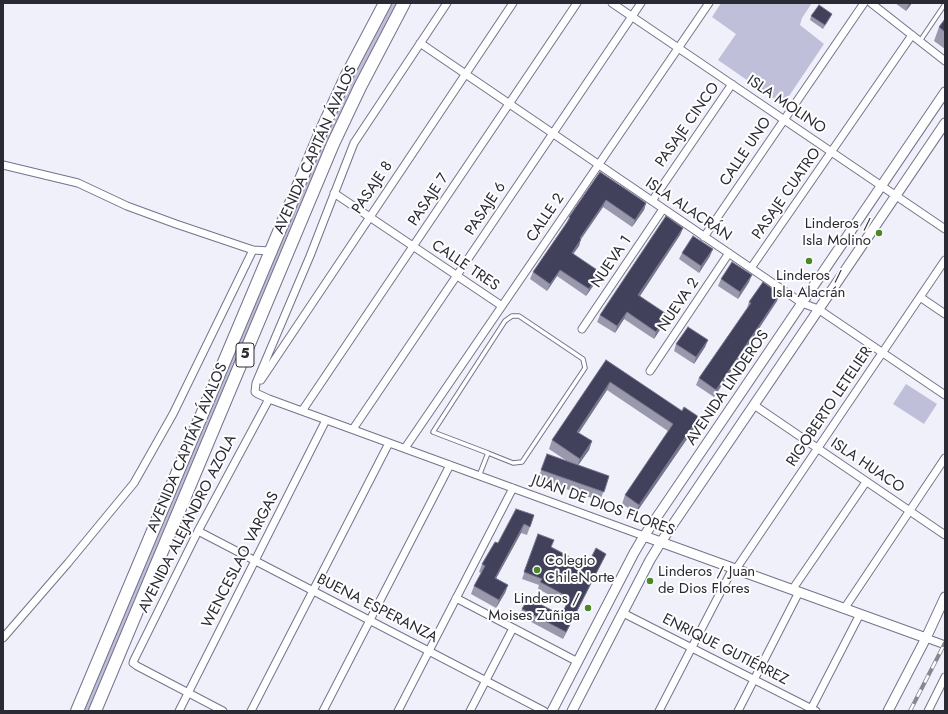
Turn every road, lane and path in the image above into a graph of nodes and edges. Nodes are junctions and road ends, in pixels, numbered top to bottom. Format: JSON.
{"nodes":[{"id":1,"x":385,"y":3,"type":"edge"},
{"id":2,"x":404,"y":3,"type":"edge"},
{"id":3,"x":447,"y":3,"type":"edge"},
{"id":4,"x":513,"y":3,"type":"edge"},
{"id":5,"x":577,"y":3,"type":"edge"},
{"id":6,"x":612,"y":3,"type":"edge"},
{"id":7,"x":641,"y":3,"type":"edge"},
{"id":8,"x":709,"y":3,"type":"edge"},
{"id":9,"x":864,"y":3,"type":"edge"},
{"id":10,"x":871,"y":3,"type":"edge"},
{"id":11,"x":945,"y":4,"type":"edge"},
{"id":12,"x":632,"y":17,"type":"junction"},
{"id":13,"x":912,"y":36,"type":"junction"},
{"id":14,"x":920,"y":42,"type":"junction"},
{"id":15,"x":420,"y":43,"type":"junction"},
{"id":16,"x":678,"y":48,"type":"junction"},
{"id":17,"x":945,"y":61,"type":"edge"},
{"id":18,"x":466,"y":74,"type":"junction"},
{"id":19,"x":732,"y":84,"type":"junction"},
{"id":20,"x":945,"y":92,"type":"edge"},
{"id":21,"x":509,"y":104,"type":"junction"},
{"id":22,"x":784,"y":120,"type":"junction"},
{"id":23,"x":945,"y":123,"type":"edge"},
{"id":24,"x":553,"y":134,"type":"junction"},
{"id":25,"x":831,"y":152,"type":"junction"},
{"id":26,"x":3,"y":165,"type":"edge"},
{"id":27,"x":599,"y":165,"type":"junction"},
{"id":28,"x":881,"y":186,"type":"junction"},
{"id":29,"x":334,"y":194,"type":"junction"},
{"id":30,"x":896,"y":195,"type":"junction"},
{"id":31,"x":652,"y":201,"type":"junction"},
{"id":32,"x":663,"y":209,"type":"junction"},
{"id":33,"x":370,"y":217,"type":"junction"},
{"id":34,"x":945,"y":229,"type":"edge"},
{"id":35,"x":704,"y":237,"type":"junction"},
{"id":36,"x":413,"y":246,"type":"junction"},
{"id":37,"x":253,"y":250,"type":"junction"},
{"id":38,"x":270,"y":251,"type":"junction"},
{"id":39,"x":729,"y":253,"type":"junction"},
{"id":40,"x":945,"y":260,"type":"edge"},
{"id":41,"x":751,"y":268,"type":"junction"},
{"id":42,"x":457,"y":276,"type":"junction"},
{"id":43,"x":920,"y":297,"type":"junction"},
{"id":44,"x":802,"y":303,"type":"junction"},
{"id":45,"x":502,"y":306,"type":"junction"},
{"id":46,"x":818,"y":309,"type":"junction"},
{"id":47,"x":945,"y":314,"type":"edge"},
{"id":48,"x":582,"y":329,"type":"dead end"},
{"id":49,"x":882,"y":352,"type":"junction"},
{"id":50,"x":650,"y":371,"type":"dead end"},
{"id":51,"x":255,"y":388,"type":"junction"},
{"id":52,"x":945,"y":395,"type":"edge"},
{"id":53,"x":269,"y":399,"type":"junction"},
{"id":54,"x":754,"y":405,"type":"junction"},
{"id":55,"x":302,"y":411,"type":"junction"},
{"id":56,"x":326,"y":420,"type":"junction"},
{"id":57,"x":353,"y":430,"type":"junction"},
{"id":58,"x":389,"y":443,"type":"junction"},
{"id":59,"x":405,"y":448,"type":"junction"},
{"id":60,"x":818,"y":449,"type":"junction"},
{"id":61,"x":488,"y":453,"type":"junction"},
{"id":62,"x":945,"y":458,"type":"edge"},
{"id":63,"x":450,"y":465,"type":"junction"},
{"id":64,"x":479,"y":476,"type":"junction"},
{"id":65,"x":866,"y":482,"type":"junction"},
{"id":66,"x":513,"y":488,"type":"junction"},
{"id":67,"x":909,"y":511,"type":"junction"},
{"id":68,"x":198,"y":531,"type":"junction"},
{"id":69,"x":945,"y":535,"type":"edge"},
{"id":70,"x":644,"y":536,"type":"junction"},
{"id":71,"x":661,"y":542,"type":"junction"},
{"id":72,"x":255,"y":561,"type":"junction"},
{"id":73,"x":735,"y":569,"type":"junction"},
{"id":74,"x":313,"y":591,"type":"junction"},
{"id":75,"x":796,"y":591,"type":"junction"},
{"id":76,"x":456,"y":598,"type":"junction"},
{"id":77,"x":945,"y":598,"type":"edge"},
{"id":78,"x":844,"y":608,"type":"junction"},
{"id":79,"x":623,"y":613,"type":"junction"},
{"id":80,"x":860,"y":614,"type":"junction"},
{"id":81,"x":369,"y":620,"type":"junction"},
{"id":82,"x":513,"y":628,"type":"junction"},
{"id":83,"x":3,"y":638,"type":"edge"},
{"id":84,"x":926,"y":638,"type":"junction"},
{"id":85,"x":945,"y":645,"type":"edge"},
{"id":86,"x":692,"y":648,"type":"junction"},
{"id":87,"x":429,"y":651,"type":"junction"},
{"id":88,"x":578,"y":662,"type":"junction"},
{"id":89,"x":945,"y":677,"type":"edge"},
{"id":90,"x":754,"y":680,"type":"junction"},
{"id":91,"x":486,"y":681,"type":"junction"},
{"id":92,"x":188,"y":693,"type":"junction"},
{"id":93,"x":812,"y":710,"type":"edge"},
{"id":94,"x":77,"y":711,"type":"edge"},
{"id":95,"x":95,"y":711,"type":"edge"},
{"id":96,"x":179,"y":711,"type":"edge"},
{"id":97,"x":224,"y":711,"type":"edge"},
{"id":98,"x":251,"y":711,"type":"edge"},
{"id":99,"x":322,"y":711,"type":"edge"},
{"id":100,"x":398,"y":711,"type":"edge"},
{"id":101,"x":470,"y":711,"type":"edge"},
{"id":102,"x":544,"y":711,"type":"edge"},
{"id":103,"x":552,"y":711,"type":"edge"},
{"id":104,"x":572,"y":711,"type":"edge"},
{"id":105,"x":659,"y":711,"type":"edge"},
{"id":106,"x":738,"y":711,"type":"edge"},
{"id":107,"x":888,"y":711,"type":"edge"},
{"id":108,"x":928,"y":711,"type":"edge"}],
"edges":[{"from":1,"to":38,"type":"highway","name":"AVENIDA CAPITÁN ÁVALOS","number":"5"},
{"from":2,"to":95,"type":"highway","name":"AVENIDA CAPITÁN ÁVALOS","number":"5"},
{"from":3,"to":15,"type":"street"},
{"from":4,"to":18,"type":"street","name":"PASAJE 8"},
{"from":5,"to":21,"type":"street","name":"PASAJE 7"},
{"from":6,"to":12,"type":"street","name":"ISLA MOLINO"},
{"from":7,"to":12,"type":"street","name":"PASAJE 6"},
{"from":8,"to":16,"type":"street","name":"CALLE 2"},
{"from":9,"to":22,"type":"street","name":"CALLE UNO"},
{"from":10,"to":13,"type":"street"},
{"from":11,"to":14,"type":"lane"},
{"from":12,"to":16,"type":"street","name":"ISLA MOLINO"},
{"from":12,"to":24,"type":"street","name":"PASAJE 6"},
{"from":13,"to":14,"type":"street"},
{"from":13,"to":25,"type":"street","name":"PASAJE CUATRO"},
{"from":14,"to":17,"type":"street"},
{"from":15,"to":18,"type":"street","name":"ISLA ALACRÁN"},
{"from":15,"to":29,"type":"street"},
{"from":16,"to":19,"type":"street","name":"ISLA MOLINO"},
{"from":16,"to":27,"type":"street","name":"CALLE 2"},
{"from":18,"to":21,"type":"street","name":"ISLA ALACRÁN"},
{"from":18,"to":33,"type":"street","name":"PASAJE 8"},
{"from":19,"to":22,"type":"street","name":"ISLA MOLINO"},
{"from":19,"to":31,"type":"street","name":"PASAJE CINCO"},
{"from":20,"to":28,"type":"street","name":"AVENIDA LINDEROS"},
{"from":21,"to":24,"type":"street","name":"ISLA ALACRÁN"},
{"from":21,"to":36,"type":"street","name":"PASAJE 7"},
{"from":22,"to":25,"type":"street","name":"ISLA MOLINO"},
{"from":22,"to":35,"type":"street","name":"CALLE UNO"},
{"from":23,"to":30,"type":"street","name":"AVENIDA LINDEROS"},
{"from":24,"to":27,"type":"street","name":"ISLA ALACRÁN"},
{"from":24,"to":42,"type":"street","name":"PASAJE 6"},
{"from":25,"to":28,"type":"street","name":"ISLA MOLINO"},
{"from":25,"to":41,"type":"street","name":"PASAJE CUATRO"},
{"from":26,"to":37,"type":"street"},
{"from":27,"to":31,"type":"street","name":"ISLA ALACRÁN"},
{"from":27,"to":45,"type":"street","name":"CALLE 2"},
{"from":28,"to":30,"type":"street","name":"ISLA MOLINO"},
{"from":28,"to":44,"type":"street","name":"AVENIDA LINDEROS"},
{"from":29,"to":33,"type":"street","name":"CALLE TRES"},
{"from":29,"to":51,"type":"street"},
{"from":30,"to":34,"type":"street","name":"ISLA MOLINO"},
{"from":30,"to":46,"type":"street","name":"AVENIDA LINDEROS"},
{"from":31,"to":32,"type":"street","name":"ISLA ALACRÁN"},
{"from":32,"to":35,"type":"street","name":"ISLA ALACRÁN"},
{"from":32,"to":48,"type":"street","name":"NUEVA 1"},
{"from":33,"to":36,"type":"street","name":"CALLE TRES"},
{"from":33,"to":51,"type":"street","name":"PASAJE 8"},
{"from":35,"to":39,"type":"street","name":"ISLA ALACRÁN"},
{"from":36,"to":42,"type":"street","name":"CALLE TRES"},
{"from":36,"to":55,"type":"street","name":"PASAJE 7"},
{"from":37,"to":38,"type":"street"},
{"from":37,"to":83,"type":"street"},
{"from":38,"to":94,"type":"highway","name":"AVENIDA CAPITÁN ÁVALOS","number":"5"},
{"from":39,"to":41,"type":"street","name":"ISLA ALACRÁN"},
{"from":39,"to":50,"type":"street","name":"NUEVA 2"},
{"from":40,"to":43,"type":"street","name":"RIGOBERTO LETELIER"},
{"from":41,"to":44,"type":"street","name":"ISLA ALACRÁN"},
{"from":42,"to":45,"type":"street","name":"CALLE TRES"},
{"from":42,"to":57,"type":"street","name":"PASAJE 6"},
{"from":43,"to":47,"type":"street"},
{"from":43,"to":49,"type":"street","name":"RIGOBERTO LETELIER"},
{"from":44,"to":46,"type":"street","name":"ISLA ALACRÁN"},
{"from":44,"to":70,"type":"street","name":"AVENIDA LINDEROS"},
{"from":45,"to":59,"type":"street","name":"CALLE 2"},
{"from":46,"to":49,"type":"street","name":"ISLA ALACRÁN"},
{"from":46,"to":54,"type":"street","name":"AVENIDA LINDEROS"},
{"from":49,"to":52,"type":"street","name":"ISLA ALACRÁN"},
{"from":49,"to":60,"type":"street","name":"RIGOBERTO LETELIER"},
{"from":51,"to":53,"type":"street","name":"JUAN DE DIOS FLORES"},
{"from":53,"to":55,"type":"street","name":"JUAN DE DIOS FLORES"},
{"from":53,"to":68,"type":"street","name":"AVENIDA ALEJANDRO AZOLA"},
{"from":54,"to":60,"type":"street","name":"ISLA HUACO"},
{"from":54,"to":71,"type":"street","name":"AVENIDA LINDEROS"},
{"from":55,"to":56,"type":"street","name":"JUAN DE DIOS FLORES"},
{"from":56,"to":57,"type":"street","name":"JUAN DE DIOS FLORES"},
{"from":56,"to":72,"type":"street","name":"WENCESLAO VARGAS"},
{"from":57,"to":58,"type":"street","name":"JUAN DE DIOS FLORES"},
{"from":58,"to":59,"type":"street","name":"JUAN DE DIOS FLORES"},
{"from":58,"to":74,"type":"street"},
{"from":59,"to":63,"type":"street","name":"JUAN DE DIOS FLORES"},
{"from":60,"to":65,"type":"street","name":"ISLA HUACO"},
{"from":60,"to":73,"type":"street","name":"RIGOBERTO LETELIER"},
{"from":61,"to":61,"type":"lane"},
{"from":61,"to":64,"type":"lane"},
{"from":62,"to":67,"type":"street"},
{"from":63,"to":64,"type":"street","name":"JUAN DE DIOS FLORES"},
{"from":63,"to":81,"type":"street"},
{"from":64,"to":66,"type":"street","name":"JUAN DE DIOS FLORES"},
{"from":65,"to":67,"type":"street","name":"ISLA HUACO"},
{"from":65,"to":75,"type":"street"},
{"from":66,"to":70,"type":"street","name":"JUAN DE DIOS FLORES"},
{"from":66,"to":76,"type":"street"},
{"from":67,"to":69,"type":"street","name":"ISLA HUACO"},
{"from":67,"to":78,"type":"street"},
{"from":68,"to":72,"type":"street","name":"BUENA ESPERANZA"},
{"from":68,"to":92,"type":"street","name":"AVENIDA ALEJANDRO AZOLA"},
{"from":70,"to":71,"type":"street","name":"JUAN DE DIOS FLORES"},
{"from":70,"to":88,"type":"street","name":"AVENIDA LINDEROS"},
{"from":71,"to":73,"type":"street","name":"JUAN DE DIOS FLORES"},
{"from":71,"to":79,"type":"street","name":"AVENIDA LINDEROS"},
{"from":72,"to":74,"type":"street","name":"BUENA ESPERANZA"},
{"from":72,"to":92,"type":"street","name":"WENCESLAO VARGAS"},
{"from":73,"to":75,"type":"street","name":"JUAN DE DIOS FLORES"},
{"from":73,"to":86,"type":"street","name":"RIGOBERTO LETELIER"},
{"from":74,"to":81,"type":"street","name":"BUENA ESPERANZA"},
{"from":74,"to":98,"type":"street"},
{"from":75,"to":78,"type":"street","name":"JUAN DE DIOS FLORES"},
{"from":75,"to":90,"type":"street"},
{"from":76,"to":82,"type":"street"},
{"from":76,"to":87,"type":"street"},
{"from":77,"to":84,"type":"street"},
{"from":78,"to":80,"type":"street","name":"JUAN DE DIOS FLORES"},
{"from":79,"to":86,"type":"street","name":"ENRIQUE GUTIÉRREZ"},
{"from":79,"to":104,"type":"street","name":"AVENIDA LINDEROS"},
{"from":80,"to":84,"type":"street","name":"JUAN DE DIOS FLORES"},
{"from":80,"to":93,"type":"street"},
{"from":81,"to":87,"type":"street","name":"BUENA ESPERANZA"},
{"from":81,"to":99,"type":"street"},
{"from":82,"to":88,"type":"street"},
{"from":82,"to":91,"type":"street"},
{"from":84,"to":85,"type":"street","name":"JUAN DE DIOS FLORES"},
{"from":84,"to":107,"type":"street"},
{"from":86,"to":90,"type":"street","name":"ENRIQUE GUTIÉRREZ"},
{"from":86,"to":105,"type":"street","name":"RIGOBERTO LETELIER"},
{"from":87,"to":91,"type":"street","name":"BUENA ESPERANZA"},
{"from":87,"to":100,"type":"street"},
{"from":88,"to":103,"type":"street","name":"AVENIDA LINDEROS"},
{"from":89,"to":108,"type":"street"},
{"from":90,"to":93,"type":"street","name":"ENRIQUE GUTIÉRREZ"},
{"from":90,"to":106,"type":"street"},
{"from":91,"to":101,"type":"street"},
{"from":91,"to":102,"type":"street","name":"BUENA ESPERANZA"},
{"from":92,"to":96,"type":"street","name":"WENCESLAO VARGAS"},
{"from":92,"to":97,"type":"street"}]}
